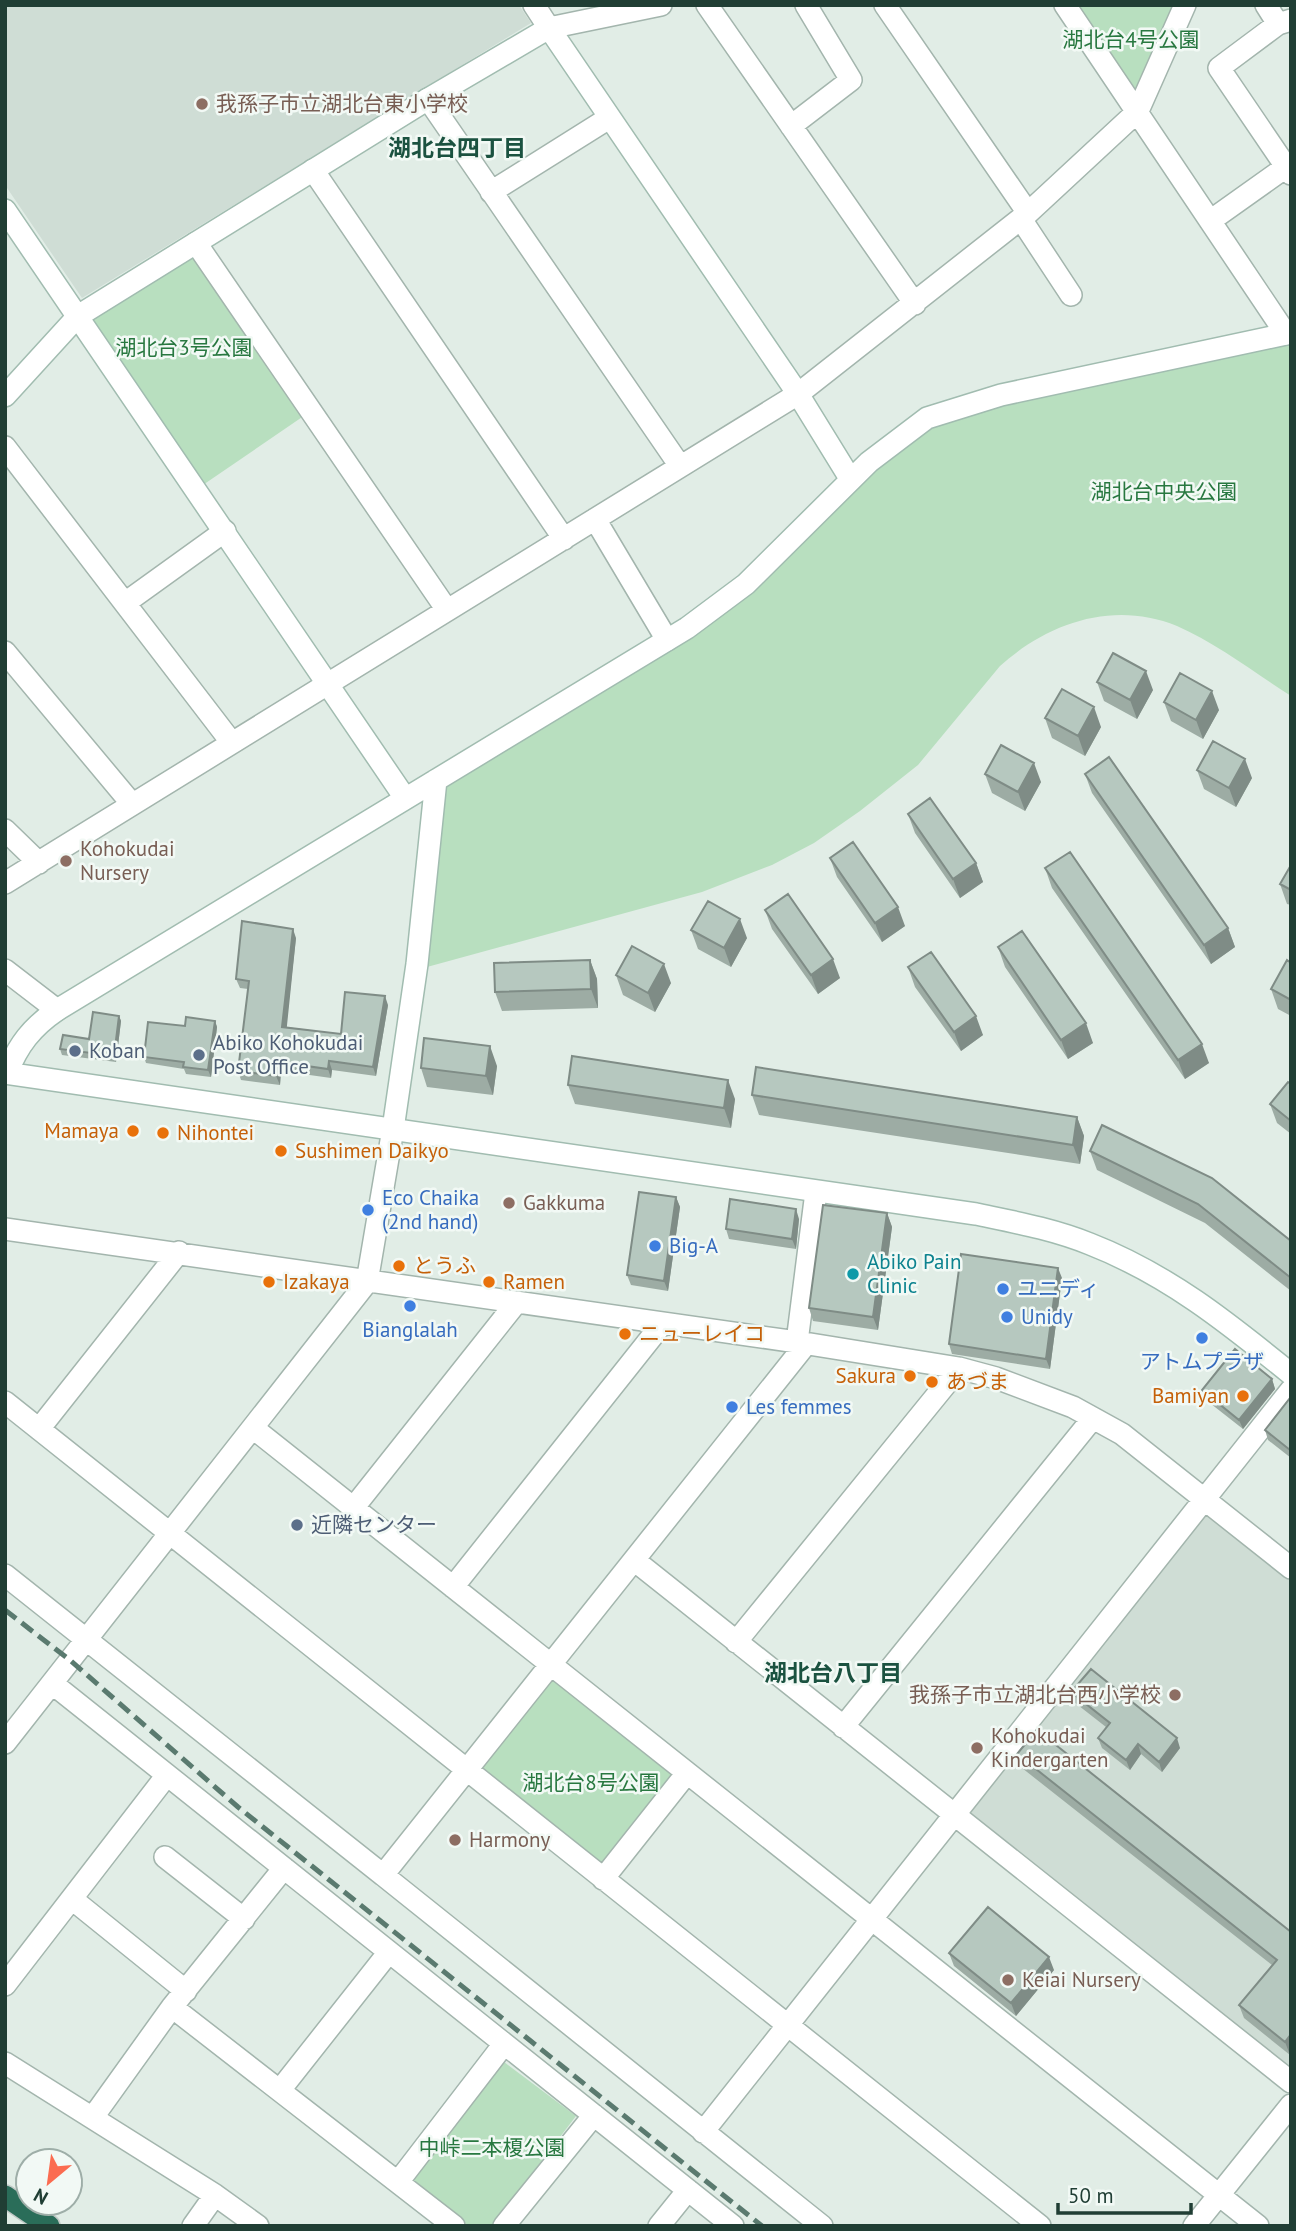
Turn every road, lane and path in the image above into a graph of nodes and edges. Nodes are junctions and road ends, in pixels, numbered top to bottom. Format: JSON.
{"nodes":[{"id":1,"x":534,"y":5,"type":"edge"},
{"id":2,"x":707,"y":5,"type":"edge"},
{"id":3,"x":806,"y":5,"type":"edge"},
{"id":4,"x":885,"y":5,"type":"edge"},
{"id":5,"x":1065,"y":5,"type":"edge"},
{"id":6,"x":1185,"y":5,"type":"edge"},
{"id":7,"x":1266,"y":5,"type":"edge"},
{"id":8,"x":646,"y":7,"type":"edge"},
{"id":9,"x":1285,"y":22,"type":"edge"},
{"id":10,"x":550,"y":28,"type":"junction"},
{"id":11,"x":428,"y":99,"type":"junction"},
{"id":12,"x":1138,"y":111,"type":"junction"},
{"id":13,"x":609,"y":118,"type":"junction"},
{"id":14,"x":791,"y":127,"type":"junction"},
{"id":15,"x":313,"y":170,"type":"junction"},
{"id":16,"x":1288,"y":171,"type":"edge"},
{"id":17,"x":491,"y":192,"type":"junction"},
{"id":18,"x":5,"y":210,"type":"edge"},
{"id":19,"x":1024,"y":216,"type":"junction"},
{"id":20,"x":1210,"y":220,"type":"junction"},
{"id":21,"x":196,"y":243,"type":"junction"},
{"id":22,"x":1071,"y":295,"type":"dead end"},
{"id":23,"x":915,"y":304,"type":"junction"},
{"id":24,"x":78,"y":316,"type":"junction"},
{"id":25,"x":1288,"y":333,"type":"edge"},
{"id":26,"x":798,"y":394,"type":"junction"},
{"id":27,"x":5,"y":396,"type":"edge"},
{"id":28,"x":5,"y":447,"type":"edge"},
{"id":29,"x":680,"y":466,"type":"junction"},
{"id":30,"x":851,"y":480,"type":"junction"},
{"id":31,"x":595,"y":519,"type":"junction"},
{"id":32,"x":225,"y":531,"type":"junction"},
{"id":33,"x":564,"y":539,"type":"junction"},
{"id":34,"x":125,"y":603,"type":"junction"},
{"id":35,"x":447,"y":611,"type":"junction"},
{"id":36,"x":667,"y":640,"type":"junction"},
{"id":37,"x":5,"y":652,"type":"edge"},
{"id":38,"x":330,"y":684,"type":"junction"},
{"id":39,"x":232,"y":743,"type":"junction"},
{"id":40,"x":436,"y":780,"type":"junction"},
{"id":41,"x":405,"y":798,"type":"junction"},
{"id":42,"x":132,"y":804,"type":"junction"},
{"id":43,"x":5,"y":830,"type":"edge"},
{"id":44,"x":39,"y":863,"type":"junction"},
{"id":45,"x":5,"y":883,"type":"edge"},
{"id":46,"x":5,"y":970,"type":"edge"},
{"id":47,"x":57,"y":1010,"type":"junction"},
{"id":48,"x":6,"y":1078,"type":"edge"},
{"id":49,"x":393,"y":1129,"type":"junction"},
{"id":50,"x":816,"y":1192,"type":"junction"},
{"id":51,"x":5,"y":1229,"type":"edge"},
{"id":52,"x":179,"y":1252,"type":"junction"},
{"id":53,"x":367,"y":1282,"type":"junction"},
{"id":54,"x":516,"y":1303,"type":"junction"},
{"id":55,"x":662,"y":1324,"type":"junction"},
{"id":56,"x":802,"y":1343,"type":"junction"},
{"id":57,"x":959,"y":1368,"type":"junction"},
{"id":58,"x":1291,"y":1374,"type":"edge"},
{"id":59,"x":1291,"y":1390,"type":"edge"},
{"id":60,"x":5,"y":1402,"type":"edge"},
{"id":61,"x":1093,"y":1418,"type":"junction"},
{"id":62,"x":253,"y":1428,"type":"junction"},
{"id":63,"x":39,"y":1429,"type":"junction"},
{"id":64,"x":1205,"y":1500,"type":"junction"},
{"id":65,"x":354,"y":1507,"type":"junction"},
{"id":66,"x":169,"y":1534,"type":"junction"},
{"id":67,"x":634,"y":1560,"type":"junction"},
{"id":68,"x":1291,"y":1568,"type":"edge"},
{"id":69,"x":5,"y":1575,"type":"edge"},
{"id":70,"x":453,"y":1587,"type":"junction"},
{"id":71,"x":88,"y":1639,"type":"junction"},
{"id":72,"x":736,"y":1642,"type":"junction"},
{"id":73,"x":551,"y":1665,"type":"junction"},
{"id":74,"x":53,"y":1684,"type":"junction"},
{"id":75,"x":843,"y":1727,"type":"junction"},
{"id":76,"x":5,"y":1743,"type":"edge"},
{"id":77,"x":467,"y":1770,"type":"junction"},
{"id":78,"x":687,"y":1773,"type":"junction"},
{"id":79,"x":167,"y":1775,"type":"junction"},
{"id":80,"x":954,"y":1816,"type":"junction"},
{"id":81,"x":164,"y":1857,"type":"dead end"},
{"id":82,"x":284,"y":1868,"type":"junction"},
{"id":83,"x":383,"y":1875,"type":"junction"},
{"id":84,"x":603,"y":1879,"type":"junction"},
{"id":85,"x":72,"y":1899,"type":"junction"},
{"id":86,"x":244,"y":1919,"type":"junction"},
{"id":87,"x":872,"y":1919,"type":"junction"},
{"id":88,"x":389,"y":1952,"type":"junction"},
{"id":89,"x":5,"y":1985,"type":"edge"},
{"id":90,"x":186,"y":1991,"type":"junction"},
{"id":91,"x":172,"y":2007,"type":"junction"},
{"id":92,"x":788,"y":2025,"type":"junction"},
{"id":93,"x":504,"y":2044,"type":"junction"},
{"id":94,"x":5,"y":2063,"type":"edge"},
{"id":95,"x":1291,"y":2082,"type":"edge"},
{"id":96,"x":280,"y":2090,"type":"junction"},
{"id":97,"x":1291,"y":2105,"type":"edge"},
{"id":98,"x":594,"y":2115,"type":"junction"},
{"id":99,"x":93,"y":2117,"type":"junction"},
{"id":100,"x":703,"y":2132,"type":"junction"},
{"id":101,"x":398,"y":2182,"type":"junction"},
{"id":102,"x":688,"y":2190,"type":"junction"},
{"id":103,"x":1219,"y":2194,"type":"junction"},
{"id":104,"x":215,"y":2195,"type":"junction"},
{"id":105,"x":5,"y":2196,"type":"edge"},
{"id":106,"x":49,"y":2226,"type":"edge"},
{"id":107,"x":193,"y":2226,"type":"edge"},
{"id":108,"x":258,"y":2226,"type":"edge"},
{"id":109,"x":454,"y":2226,"type":"edge"},
{"id":110,"x":504,"y":2226,"type":"edge"},
{"id":111,"x":659,"y":2226,"type":"edge"},
{"id":112,"x":733,"y":2226,"type":"edge"},
{"id":113,"x":822,"y":2226,"type":"edge"},
{"id":114,"x":1040,"y":2226,"type":"edge"},
{"id":115,"x":1194,"y":2226,"type":"edge"},
{"id":116,"x":1258,"y":2226,"type":"edge"}],
"edges":[{"from":1,"to":10,"type":"street"},
{"from":2,"to":14,"type":"street"},
{"from":3,"to":14,"type":"street"},
{"from":4,"to":19,"type":"street"},
{"from":5,"to":12,"type":"street"},
{"from":6,"to":12,"type":"street"},
{"from":7,"to":9,"type":"street"},
{"from":8,"to":10,"type":"street"},
{"from":9,"to":16,"type":"street"},
{"from":10,"to":11,"type":"street"},
{"from":10,"to":13,"type":"street"},
{"from":11,"to":15,"type":"street"},
{"from":11,"to":17,"type":"street"},
{"from":12,"to":19,"type":"street"},
{"from":12,"to":20,"type":"street"},
{"from":13,"to":17,"type":"street"},
{"from":13,"to":26,"type":"street"},
{"from":14,"to":23,"type":"street"},
{"from":15,"to":21,"type":"street"},
{"from":15,"to":33,"type":"street"},
{"from":16,"to":20,"type":"street"},
{"from":17,"to":29,"type":"street"},
{"from":18,"to":24,"type":"street"},
{"from":19,"to":22,"type":"street"},
{"from":19,"to":23,"type":"street"},
{"from":20,"to":25,"type":"street"},
{"from":21,"to":24,"type":"street"},
{"from":21,"to":35,"type":"street"},
{"from":23,"to":26,"type":"street"},
{"from":24,"to":27,"type":"street"},
{"from":24,"to":32,"type":"street"},
{"from":25,"to":30,"type":"street"},
{"from":26,"to":29,"type":"street"},
{"from":26,"to":30,"type":"street"},
{"from":28,"to":34,"type":"street"},
{"from":29,"to":31,"type":"street"},
{"from":30,"to":36,"type":"street"},
{"from":31,"to":33,"type":"street"},
{"from":31,"to":36,"type":"street"},
{"from":32,"to":34,"type":"street"},
{"from":32,"to":38,"type":"street"},
{"from":33,"to":35,"type":"street"},
{"from":34,"to":39,"type":"street"},
{"from":35,"to":38,"type":"street"},
{"from":36,"to":40,"type":"street"},
{"from":37,"to":42,"type":"street"},
{"from":38,"to":39,"type":"street"},
{"from":38,"to":41,"type":"street"},
{"from":39,"to":42,"type":"street"},
{"from":40,"to":41,"type":"street"},
{"from":40,"to":49,"type":"street"},
{"from":41,"to":47,"type":"street"},
{"from":42,"to":44,"type":"street"},
{"from":43,"to":44,"type":"street"},
{"from":44,"to":45,"type":"street"},
{"from":46,"to":47,"type":"street"},
{"from":47,"to":48,"type":"street"},
{"from":48,"to":49,"type":"street"},
{"from":49,"to":50,"type":"street"},
{"from":49,"to":53,"type":"street"},
{"from":50,"to":56,"type":"street"},
{"from":50,"to":58,"type":"street"},
{"from":51,"to":52,"type":"street"},
{"from":52,"to":53,"type":"street"},
{"from":52,"to":63,"type":"street"},
{"from":53,"to":54,"type":"street"},
{"from":53,"to":62,"type":"street"},
{"from":54,"to":55,"type":"street"},
{"from":54,"to":65,"type":"street"},
{"from":55,"to":56,"type":"street"},
{"from":55,"to":70,"type":"street"},
{"from":56,"to":57,"type":"street"},
{"from":56,"to":67,"type":"street"},
{"from":57,"to":61,"type":"street"},
{"from":57,"to":72,"type":"street"},
{"from":59,"to":64,"type":"street"},
{"from":60,"to":63,"type":"street"},
{"from":61,"to":64,"type":"street"},
{"from":61,"to":75,"type":"street"},
{"from":62,"to":65,"type":"street"},
{"from":62,"to":66,"type":"street"},
{"from":63,"to":66,"type":"street"},
{"from":64,"to":68,"type":"street"},
{"from":64,"to":80,"type":"street"},
{"from":65,"to":70,"type":"street"},
{"from":66,"to":71,"type":"street"},
{"from":66,"to":77,"type":"street"},
{"from":67,"to":72,"type":"street"},
{"from":67,"to":73,"type":"street"},
{"from":69,"to":71,"type":"street"},
{"from":70,"to":73,"type":"street"},
{"from":71,"to":74,"type":"street"},
{"from":71,"to":83,"type":"street"},
{"from":72,"to":75,"type":"street"},
{"from":73,"to":77,"type":"street"},
{"from":73,"to":78,"type":"street"},
{"from":74,"to":76,"type":"street"},
{"from":74,"to":79,"type":"street"},
{"from":75,"to":80,"type":"street"},
{"from":77,"to":83,"type":"street"},
{"from":77,"to":84,"type":"street"},
{"from":78,"to":84,"type":"street"},
{"from":78,"to":87,"type":"street"},
{"from":79,"to":82,"type":"street"},
{"from":79,"to":85,"type":"street"},
{"from":80,"to":87,"type":"street"},
{"from":80,"to":95,"type":"street"},
{"from":81,"to":86,"type":"street"},
{"from":82,"to":86,"type":"street"},
{"from":82,"to":88,"type":"street"},
{"from":83,"to":100,"type":"street"},
{"from":84,"to":92,"type":"street"},
{"from":85,"to":89,"type":"street"},
{"from":85,"to":90,"type":"street"},
{"from":86,"to":90,"type":"street"},
{"from":87,"to":92,"type":"street"},
{"from":87,"to":103,"type":"street"},
{"from":88,"to":93,"type":"street"},
{"from":88,"to":96,"type":"street"},
{"from":90,"to":91,"type":"street"},
{"from":91,"to":96,"type":"street"},
{"from":91,"to":99,"type":"street"},
{"from":92,"to":100,"type":"street"},
{"from":92,"to":114,"type":"street"},
{"from":93,"to":98,"type":"street"},
{"from":93,"to":101,"type":"street"},
{"from":94,"to":99,"type":"street"},
{"from":96,"to":101,"type":"street"},
{"from":97,"to":103,"type":"street"},
{"from":98,"to":102,"type":"street"},
{"from":98,"to":110,"type":"street"},
{"from":99,"to":104,"type":"street"},
{"from":100,"to":113,"type":"street"},
{"from":101,"to":109,"type":"street"},
{"from":102,"to":111,"type":"street"},
{"from":102,"to":112,"type":"street"},
{"from":103,"to":115,"type":"street"},
{"from":103,"to":116,"type":"street"},
{"from":104,"to":107,"type":"street"},
{"from":104,"to":108,"type":"street"},
{"from":105,"to":106,"type":"highway"}]}
